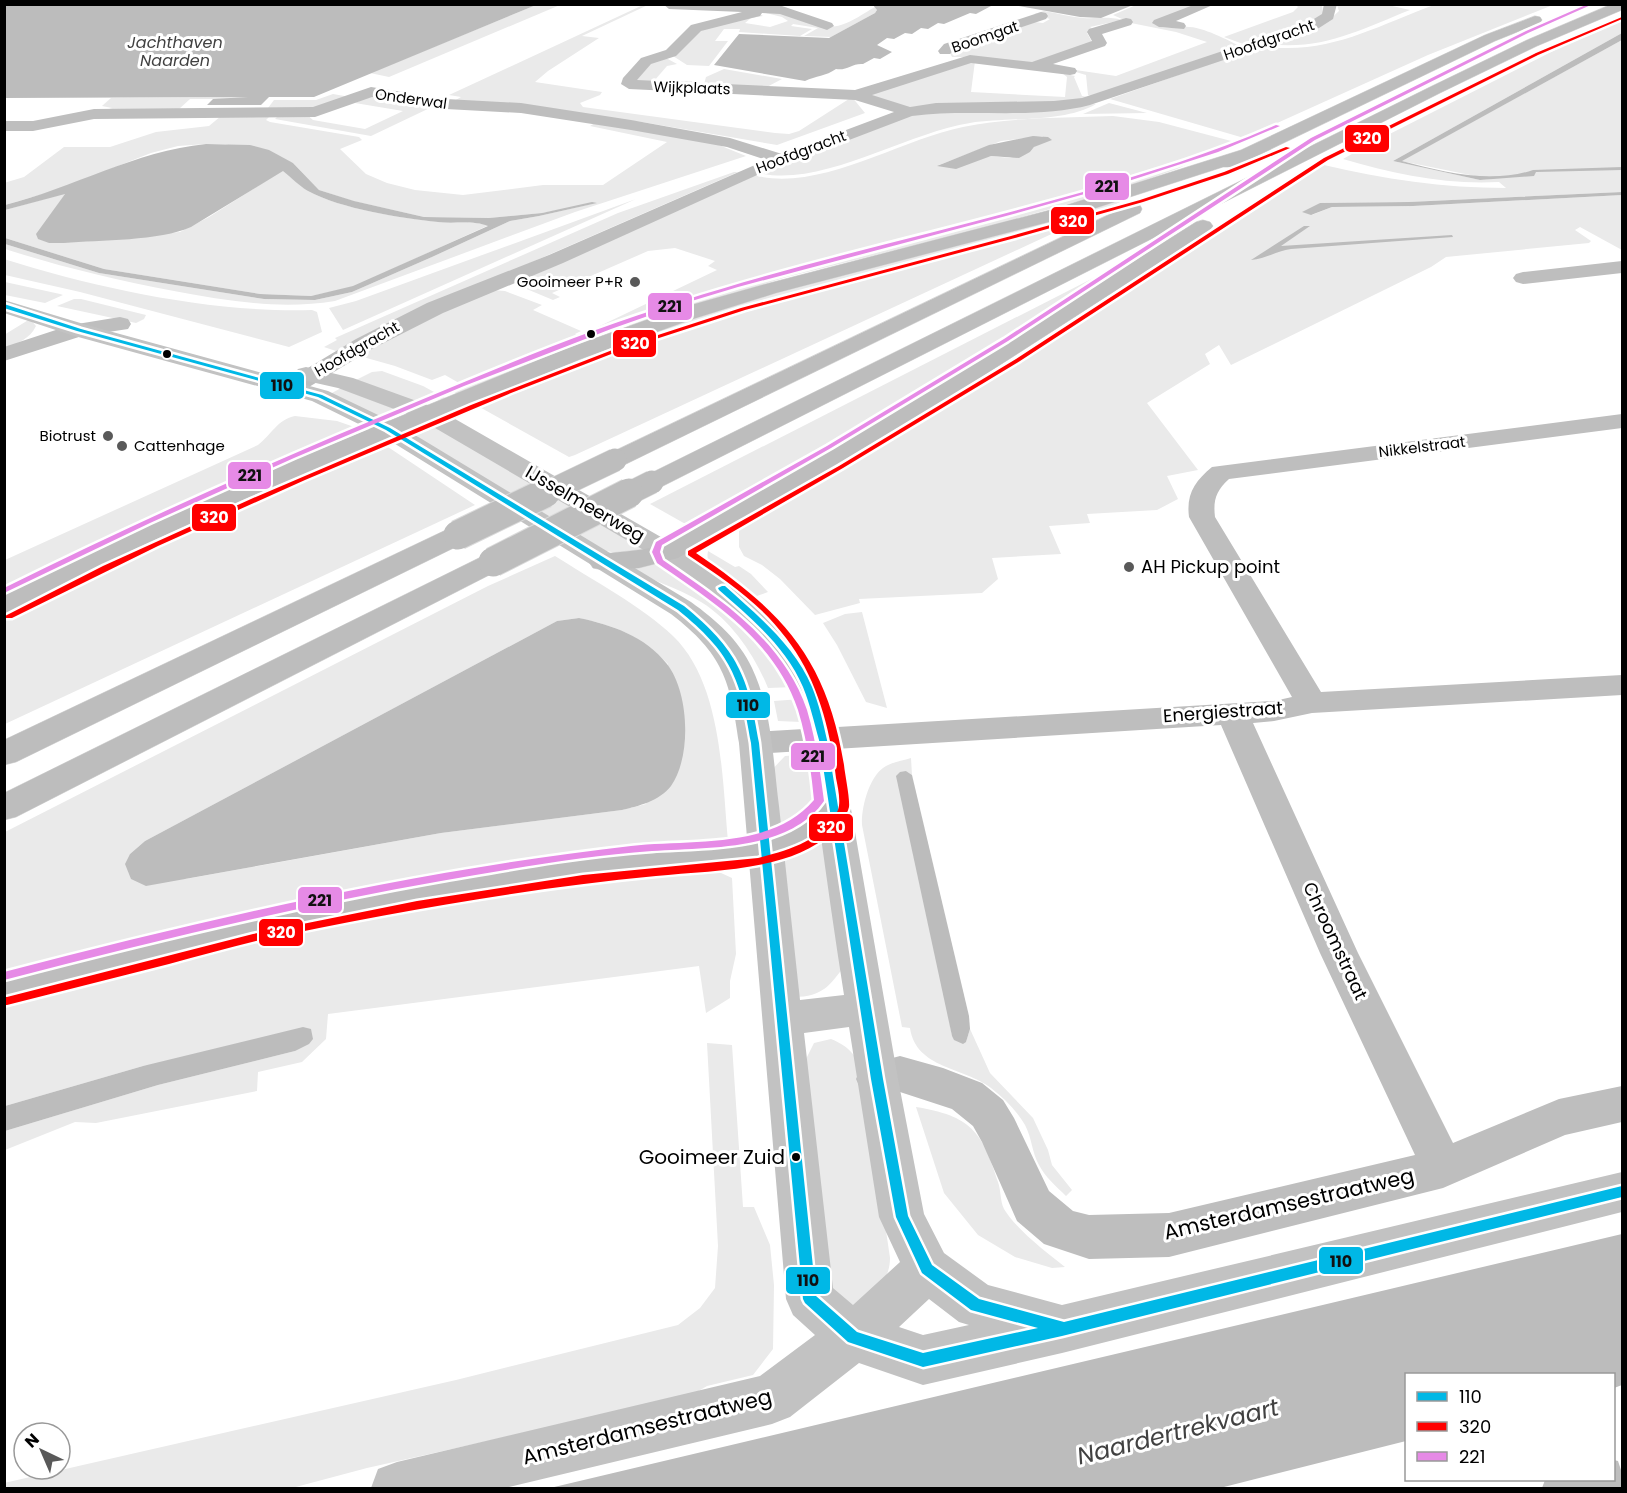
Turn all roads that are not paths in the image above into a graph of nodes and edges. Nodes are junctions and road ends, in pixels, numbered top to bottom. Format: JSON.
{"nodes":[{"id":1,"x":1209,"y":4,"type":"edge"},
{"id":2,"x":1331,"y":4,"type":"edge"},
{"id":3,"x":1573,"y":4,"type":"edge"},
{"id":4,"x":669,"y":5,"type":"edge"},
{"id":5,"x":1623,"y":5,"type":"edge"},
{"id":6,"x":759,"y":9,"type":"junction"},
{"id":7,"x":1041,"y":16,"type":"dead end"},
{"id":8,"x":1126,"y":22,"type":"dead end"},
{"id":9,"x":827,"y":26,"type":"dead end"},
{"id":10,"x":1179,"y":26,"type":"dead end"},
{"id":11,"x":955,"y":62,"type":"junction"},
{"id":12,"x":1036,"y":66,"type":"junction"},
{"id":13,"x":1070,"y":71,"type":"dead end"},
{"id":14,"x":856,"y":95,"type":"junction"},
{"id":15,"x":909,"y":112,"type":"junction"},
{"id":16,"x":4,"y":126,"type":"edge"},
{"id":17,"x":1320,"y":149,"type":"junction"},
{"id":18,"x":1247,"y":154,"type":"junction"},
{"id":19,"x":781,"y":159,"type":"junction"},
{"id":20,"x":1623,"y":267,"type":"edge"},
{"id":21,"x":1523,"y":278,"type":"dead end"},
{"id":22,"x":4,"y":299,"type":"edge"},
{"id":23,"x":4,"y":306,"type":"edge"},
{"id":24,"x":83,"y":323,"type":"junction"},
{"id":25,"x":4,"y":354,"type":"edge"},
{"id":26,"x":301,"y":382,"type":"junction"},
{"id":27,"x":427,"y":413,"type":"junction"},
{"id":28,"x":1623,"y":421,"type":"edge"},
{"id":29,"x":388,"y":429,"type":"junction"},
{"id":30,"x":668,"y":552,"type":"junction"},
{"id":31,"x":603,"y":562,"type":"junction"},
{"id":32,"x":4,"y":605,"type":"edge"},
{"id":33,"x":1623,"y":685,"type":"edge"},
{"id":34,"x":1312,"y":703,"type":"junction"},
{"id":35,"x":1232,"y":712,"type":"junction"},
{"id":36,"x":823,"y":740,"type":"junction"},
{"id":37,"x":755,"y":743,"type":"junction"},
{"id":38,"x":4,"y":754,"type":"edge"},
{"id":39,"x":832,"y":805,"type":"junction"},
{"id":40,"x":4,"y":808,"type":"edge"},
{"id":41,"x":766,"y":848,"type":"junction"},
{"id":42,"x":4,"y":989,"type":"edge"},
{"id":43,"x":866,"y":1009,"type":"junction"},
{"id":44,"x":782,"y":1019,"type":"junction"},
{"id":45,"x":877,"y":1079,"type":"junction"},
{"id":46,"x":1623,"y":1104,"type":"edge"},
{"id":47,"x":1443,"y":1168,"type":"junction"},
{"id":48,"x":1623,"y":1192,"type":"edge"},
{"id":49,"x":927,"y":1269,"type":"junction"},
{"id":50,"x":1062,"y":1329,"type":"junction"},
{"id":51,"x":853,"y":1337,"type":"junction"},
{"id":52,"x":1592,"y":1481,"type":"edge"},
{"id":53,"x":397,"y":1488,"type":"edge"},
{"id":54,"x":1568,"y":1488,"type":"edge"}],
"edges":[{"from":1,"to":10,"type":"street"},
{"from":2,"to":15,"type":"street","name":"Hoofdgracht"},
{"from":3,"to":18,"type":"highway"},
{"from":4,"to":6,"type":"street","name":"Wijkplaats"},
{"from":5,"to":17,"type":"highway"},
{"from":6,"to":9,"type":"street","name":"Wijkplaats"},
{"from":6,"to":14,"type":"street","name":"Wijkplaats"},
{"from":7,"to":11,"type":"street","name":"Boomgat"},
{"from":8,"to":12,"type":"street","name":"Boomgat"},
{"from":11,"to":12,"type":"street","name":"Boomgat"},
{"from":11,"to":14,"type":"street","name":"Boomgat"},
{"from":12,"to":13,"type":"street","name":"Boomgat"},
{"from":14,"to":15,"type":"street","name":"Wijkplaats"},
{"from":15,"to":19,"type":"street","name":"Hoofdgracht"},
{"from":16,"to":19,"type":"street","name":"Onderwal"},
{"from":17,"to":30,"type":"highway"},
{"from":17,"to":40,"type":"highway","bridge":true},
{"from":18,"to":27,"type":"highway"},
{"from":18,"to":38,"type":"highway","bridge":true},
{"from":19,"to":26,"type":"street","name":"Hoofdgracht"},
{"from":20,"to":21,"type":"street"},
{"from":22,"to":24,"type":"main road","name":"IJsselmeerweg"},
{"from":23,"to":24,"type":"main road","name":"IJsselmeerweg"},
{"from":24,"to":25,"type":"street"},
{"from":24,"to":26,"type":"main road","name":"IJsselmeerweg"},
{"from":24,"to":26,"type":"main road","name":"IJsselmeerweg"},
{"from":26,"to":27,"type":"main road","name":"IJsselmeerweg"},
{"from":26,"to":29,"type":"main road","name":"IJsselmeerweg"},
{"from":27,"to":29,"type":"highway"},
{"from":27,"to":30,"type":"main road","name":"IJsselmeerweg"},
{"from":28,"to":34,"type":"street","name":"Nikkelstraat"},
{"from":29,"to":31,"type":"main road","name":"IJsselmeerweg"},
{"from":29,"to":32,"type":"highway"},
{"from":30,"to":31,"type":"highway"},
{"from":30,"to":36,"type":"main road","name":"IJsselmeerweg"},
{"from":31,"to":37,"type":"main road","name":"IJsselmeerweg"},
{"from":33,"to":34,"type":"street","name":"Energiestraat"},
{"from":34,"to":35,"type":"street","name":"Energiestraat"},
{"from":35,"to":36,"type":"street","name":"Energiestraat"},
{"from":35,"to":47,"type":"street","name":"Chroomstraat"},
{"from":36,"to":37,"type":"street","name":"Energiestraat"},
{"from":36,"to":39,"type":"main road","name":"IJsselmeerweg"},
{"from":37,"to":41,"type":"main road","name":"IJsselmeerweg"},
{"from":39,"to":41,"type":"highway"},
{"from":39,"to":43,"type":"main road","name":"IJsselmeerweg"},
{"from":41,"to":42,"type":"highway"},
{"from":41,"to":44,"type":"main road","name":"IJsselmeerweg"},
{"from":43,"to":44,"type":"main road"},
{"from":43,"to":45,"type":"main road","name":"IJsselmeerweg"},
{"from":44,"to":51,"type":"main road","name":"IJsselmeerweg"},
{"from":45,"to":47,"type":"street","name":"Amsterdamsestraatweg"},
{"from":45,"to":49,"type":"main road","name":"IJsselmeerweg"},
{"from":46,"to":47,"type":"street","name":"Amsterdamsestraatweg"},
{"from":48,"to":50,"type":"main road"},
{"from":49,"to":50,"type":"main road","name":"IJsselmeerweg"},
{"from":49,"to":51,"type":"main road","name":"Amsterdamsestraatweg"},
{"from":50,"to":51,"type":"main road","name":"IJsselmeerweg"},
{"from":51,"to":53,"type":"main road","name":"Amsterdamsestraatweg"},
{"from":52,"to":54,"type":"street"}]}
